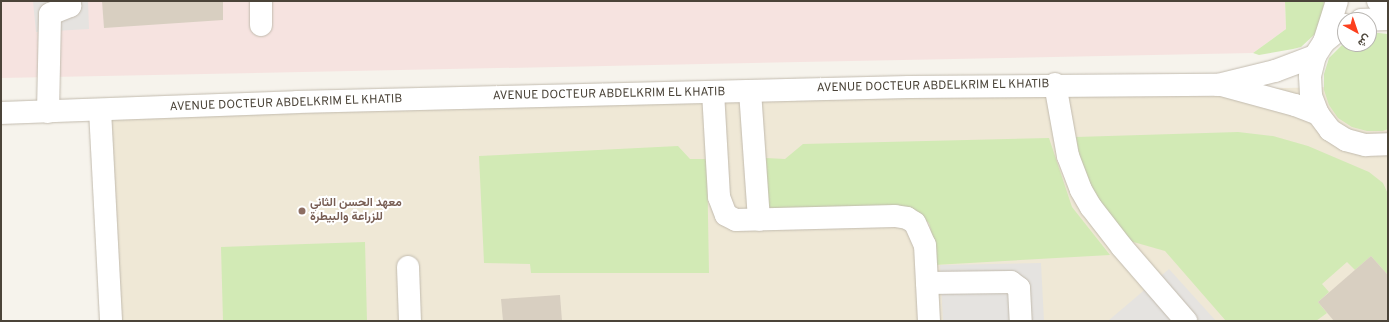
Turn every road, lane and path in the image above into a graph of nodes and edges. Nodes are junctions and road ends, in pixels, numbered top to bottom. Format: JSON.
{"nodes":[{"id":1,"x":70,"y":1,"type":"edge"},
{"id":2,"x":261,"y":1,"type":"edge"},
{"id":3,"x":1337,"y":1,"type":"edge"},
{"id":4,"x":1378,"y":1,"type":"edge"},
{"id":5,"x":1388,"y":13,"type":"edge"},
{"id":6,"x":1377,"y":19,"type":"edge"},
{"id":7,"x":1388,"y":19,"type":"edge"},
{"id":8,"x":261,"y":25,"type":"dead end"},
{"id":9,"x":1337,"y":33,"type":"edge"},
{"id":10,"x":1320,"y":49,"type":"junction"},
{"id":11,"x":1055,"y":84,"type":"junction"},
{"id":12,"x":1218,"y":85,"type":"junction"},
{"id":13,"x":750,"y":91,"type":"junction"},
{"id":14,"x":713,"y":92,"type":"junction"},
{"id":15,"x":100,"y":110,"type":"junction"},
{"id":16,"x":48,"y":112,"type":"junction"},
{"id":17,"x":1,"y":113,"type":"edge"},
{"id":18,"x":1318,"y":114,"type":"junction"},
{"id":19,"x":1388,"y":144,"type":"edge"},
{"id":20,"x":1365,"y":146,"type":"junction"},
{"id":21,"x":1388,"y":161,"type":"edge"},
{"id":22,"x":758,"y":220,"type":"junction"},
{"id":23,"x":408,"y":267,"type":"dead end"},
{"id":24,"x":927,"y":283,"type":"junction"},
{"id":25,"x":111,"y":321,"type":"edge"},
{"id":26,"x":410,"y":321,"type":"edge"},
{"id":27,"x":929,"y":321,"type":"edge"},
{"id":28,"x":1021,"y":321,"type":"edge"},
{"id":29,"x":1186,"y":321,"type":"edge"}],
"edges":[{"from":1,"to":16,"type":"street"},
{"from":2,"to":8,"type":"street"},
{"from":3,"to":10,"type":"street"},
{"from":4,"to":5,"type":"street"},
{"from":6,"to":7,"type":"street"},
{"from":9,"to":10,"type":"street"},
{"from":10,"to":12,"type":"street"},
{"from":10,"to":18,"type":"street"},
{"from":11,"to":12,"type":"street","name":"AVENUE DOCTEUR ABDELKRIM EL KHATIB"},
{"from":11,"to":13,"type":"street","name":"AVENUE DOCTEUR ABDELKRIM EL KHATIB"},
{"from":11,"to":29,"type":"street"},
{"from":12,"to":18,"type":"street"},
{"from":13,"to":14,"type":"street","name":"AVENUE DOCTEUR ABDELKRIM EL KHATIB"},
{"from":13,"to":22,"type":"street"},
{"from":14,"to":15,"type":"street","name":"AVENUE DOCTEUR ABDELKRIM EL KHATIB"},
{"from":14,"to":22,"type":"street"},
{"from":15,"to":16,"type":"street","name":"AVENUE DOCTEUR ABDELKRIM EL KHATIB"},
{"from":15,"to":25,"type":"street"},
{"from":16,"to":17,"type":"street","name":"AVENUE DOCTEUR ABDELKRIM EL KHATIB"},
{"from":18,"to":20,"type":"street"},
{"from":19,"to":20,"type":"street"},
{"from":20,"to":21,"type":"street"},
{"from":22,"to":24,"type":"street"},
{"from":23,"to":26,"type":"street"},
{"from":24,"to":27,"type":"street"},
{"from":24,"to":28,"type":"street"}]}
